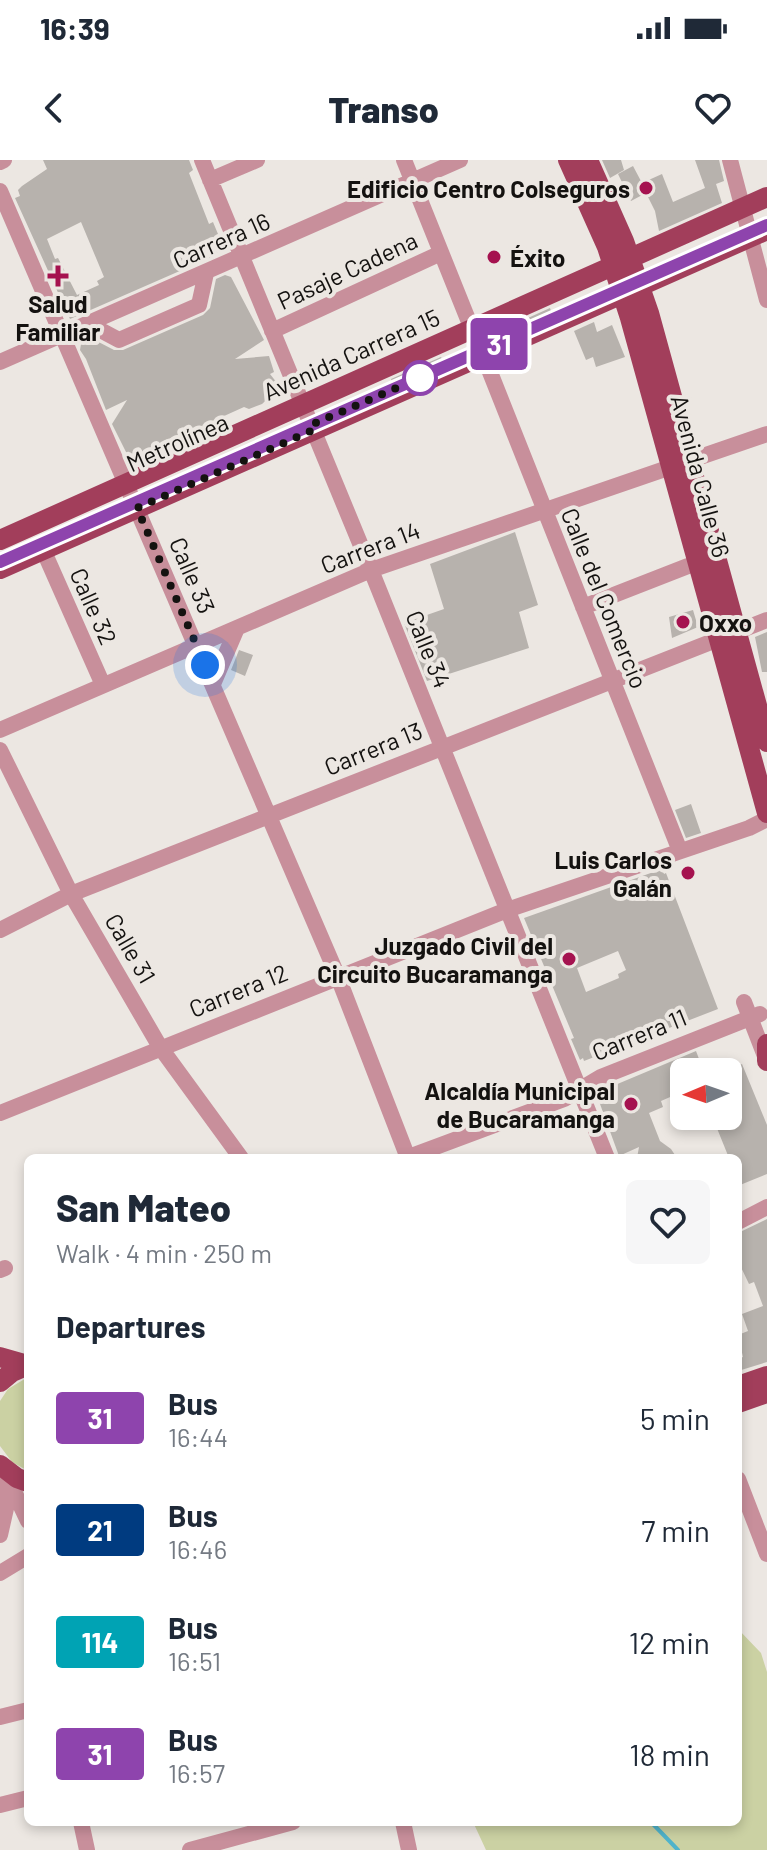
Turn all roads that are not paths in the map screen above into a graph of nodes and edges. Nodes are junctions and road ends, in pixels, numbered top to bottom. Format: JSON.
{"nodes":[{"id":1,"x":202,"y":160,"type":"edge"},
{"id":2,"x":257,"y":160,"type":"edge"},
{"id":3,"x":404,"y":160,"type":"edge"},
{"id":4,"x":460,"y":160,"type":"edge"},
{"id":5,"x":568,"y":160,"type":"edge"},
{"id":6,"x":588,"y":160,"type":"edge"},
{"id":7,"x":730,"y":160,"type":"edge"},
{"id":8,"x":210,"y":180,"type":"junction"},
{"id":9,"x":413,"y":182,"type":"junction"},
{"id":10,"x":0,"y":191,"type":"edge"},
{"id":11,"x":767,"y":197,"type":"edge"},
{"id":12,"x":767,"y":205,"type":"edge"},
{"id":13,"x":744,"y":211,"type":"junction"},
{"id":14,"x":759,"y":231,"type":"edge"},
{"id":15,"x":441,"y":253,"type":"junction"},
{"id":16,"x":242,"y":257,"type":"junction"},
{"id":17,"x":206,"y":273,"type":"junction"},
{"id":18,"x":626,"y":276,"type":"junction"},
{"id":19,"x":767,"y":300,"type":"edge"},
{"id":20,"x":469,"y":322,"type":"dead end"},
{"id":21,"x":89,"y":324,"type":"junction"},
{"id":22,"x":272,"y":331,"type":"junction"},
{"id":23,"x":63,"y":335,"type":"junction"},
{"id":24,"x":0,"y":362,"type":"edge"},
{"id":25,"x":486,"y":362,"type":"dead end"},
{"id":26,"x":308,"y":417,"type":"junction"},
{"id":27,"x":767,"y":434,"type":"edge"},
{"id":28,"x":680,"y":462,"type":"junction"},
{"id":29,"x":132,"y":496,"type":"junction"},
{"id":30,"x":544,"y":509,"type":"junction"},
{"id":31,"x":0,"y":540,"type":"edge"},
{"id":32,"x":0,"y":546,"type":"edge"},
{"id":33,"x":42,"y":547,"type":"junction"},
{"id":34,"x":0,"y":562,"type":"edge"},
{"id":35,"x":688,"y":566,"type":"dead end"},
{"id":36,"x":0,"y":569,"type":"edge"},
{"id":37,"x":371,"y":570,"type":"junction"},
{"id":38,"x":583,"y":607,"type":"junction"},
{"id":39,"x":767,"y":620,"type":"edge"},
{"id":40,"x":237,"y":628,"type":"junction"},
{"id":41,"x":728,"y":635,"type":"junction"},
{"id":42,"x":197,"y":645,"type":"junction"},
{"id":43,"x":612,"y":680,"type":"junction"},
{"id":44,"x":213,"y":684,"type":"junction"},
{"id":45,"x":103,"y":685,"type":"junction"},
{"id":46,"x":0,"y":730,"type":"edge"},
{"id":47,"x":767,"y":742,"type":"edge"},
{"id":48,"x":442,"y":747,"type":"junction"},
{"id":49,"x":0,"y":750,"type":"edge"},
{"id":50,"x":767,"y":813,"type":"edge"},
{"id":51,"x":269,"y":815,"type":"junction"},
{"id":52,"x":767,"y":819,"type":"edge"},
{"id":53,"x":680,"y":851,"type":"junction"},
{"id":54,"x":71,"y":894,"type":"junction"},
{"id":55,"x":507,"y":910,"type":"junction"},
{"id":56,"x":0,"y":930,"type":"edge"},
{"id":57,"x":338,"y":977,"type":"junction"},
{"id":58,"x":755,"y":1010,"type":"edge"},
{"id":59,"x":767,"y":1044,"type":"edge"},
{"id":60,"x":160,"y":1047,"type":"junction"},
{"id":61,"x":766,"y":1059,"type":"edge"},
{"id":62,"x":579,"y":1090,"type":"junction"},
{"id":63,"x":0,"y":1113,"type":"edge"},
{"id":64,"x":238,"y":1154,"type":"edge"},
{"id":65,"x":405,"y":1154,"type":"edge"},
{"id":66,"x":418,"y":1154,"type":"edge"},
{"id":67,"x":605,"y":1154,"type":"edge"},
{"id":68,"x":767,"y":1207,"type":"edge"},
{"id":69,"x":742,"y":1220,"type":"edge"},
{"id":70,"x":0,"y":1357,"type":"edge"},
{"id":71,"x":24,"y":1364,"type":"edge"},
{"id":72,"x":24,"y":1367,"type":"edge"},
{"id":73,"x":767,"y":1376,"type":"edge"},
{"id":74,"x":0,"y":1382,"type":"edge"},
{"id":75,"x":742,"y":1385,"type":"edge"},
{"id":76,"x":767,"y":1393,"type":"edge"},
{"id":77,"x":742,"y":1402,"type":"edge"},
{"id":78,"x":2,"y":1466,"type":"edge"},
{"id":79,"x":24,"y":1480,"type":"edge"},
{"id":80,"x":742,"y":1489,"type":"edge"},
{"id":81,"x":24,"y":1513,"type":"edge"},
{"id":82,"x":0,"y":1535,"type":"edge"},
{"id":83,"x":767,"y":1554,"type":"edge"},
{"id":84,"x":24,"y":1558,"type":"edge"},
{"id":85,"x":0,"y":1573,"type":"edge"},
{"id":86,"x":24,"y":1711,"type":"edge"},
{"id":87,"x":0,"y":1717,"type":"edge"},
{"id":88,"x":24,"y":1799,"type":"edge"},
{"id":89,"x":0,"y":1805,"type":"edge"},
{"id":90,"x":82,"y":1826,"type":"edge"},
{"id":91,"x":277,"y":1826,"type":"edge"},
{"id":92,"x":404,"y":1826,"type":"edge"},
{"id":93,"x":254,"y":1832,"type":"junction"},
{"id":94,"x":87,"y":1850,"type":"edge"},
{"id":95,"x":190,"y":1850,"type":"edge"},
{"id":96,"x":258,"y":1850,"type":"edge"},
{"id":97,"x":409,"y":1850,"type":"edge"}],
"edges":[{"from":1,"to":8,"type":"street","name":"Calle 34"},
{"from":2,"to":8,"type":"street"},
{"from":3,"to":9,"type":"street"},
{"from":4,"to":9,"type":"street","name":"Carrera 16"},
{"from":5,"to":18,"type":"main road","name":"Avenida Calle 36"},
{"from":6,"to":18,"type":"main road","name":"Avenida Calle 36"},
{"from":7,"to":13,"type":"street"},
{"from":8,"to":16,"type":"street","name":"Calle 34"},
{"from":9,"to":15,"type":"street"},
{"from":9,"to":16,"type":"street","name":"Carrera 16"},
{"from":10,"to":23,"type":"street","name":"Calle 33"},
{"from":11,"to":13,"type":"main road","name":"Avenida Carrera 15"},
{"from":12,"to":13,"type":"street"},
{"from":13,"to":14,"type":"street"},
{"from":13,"to":18,"type":"main road","name":"Avenida Carrera 15"},
{"from":14,"to":18,"type":"main road","name":"Avenida Carrera 15"},
{"from":14,"to":19,"type":"street"},
{"from":15,"to":20,"type":"street"},
{"from":15,"to":22,"type":"street","name":"Pasaje Cadena"},
{"from":16,"to":17,"type":"street","name":"Carrera 16"},
{"from":16,"to":22,"type":"street","name":"Calle 34"},
{"from":17,"to":21,"type":"street","name":"Carrera 16"},
{"from":17,"to":21,"type":"street"},
{"from":18,"to":26,"type":"main road","name":"Avenida Carrera 15"},
{"from":18,"to":26,"type":"main road","name":"Avenida Carrera 15"},
{"from":18,"to":28,"type":"main road","name":"Avenida Calle 36"},
{"from":21,"to":23,"type":"street","name":"Carrera 16"},
{"from":22,"to":26,"type":"street","name":"Calle 34"},
{"from":23,"to":24,"type":"street","name":"Carrera 16"},
{"from":23,"to":29,"type":"street","name":"Calle 33"},
{"from":25,"to":30,"type":"street","name":"Calle del Comercio"},
{"from":26,"to":29,"type":"main road","name":"Avenida Carrera 15"},
{"from":26,"to":37,"type":"street","name":"Calle 34"},
{"from":27,"to":28,"type":"street","name":"Carrera 14"},
{"from":28,"to":30,"type":"street","name":"Carrera 14"},
{"from":28,"to":41,"type":"main road","name":"Avenida Calle 36"},
{"from":29,"to":31,"type":"main road","name":"Avenida Carrera 15"},
{"from":29,"to":32,"type":"street","name":"Metrolínea"},
{"from":29,"to":33,"type":"main road","name":"Avenida Carrera 15"},
{"from":29,"to":42,"type":"street","name":"Calle 33"},
{"from":30,"to":37,"type":"street","name":"Carrera 14"},
{"from":30,"to":38,"type":"street","name":"Calle del Comercio"},
{"from":33,"to":34,"type":"street"},
{"from":33,"to":36,"type":"main road","name":"Avenida Carrera 15"},
{"from":33,"to":45,"type":"street","name":"Calle 32"},
{"from":35,"to":38,"type":"street"},
{"from":37,"to":40,"type":"street","name":"Carrera 14"},
{"from":37,"to":48,"type":"street","name":"Calle 34"},
{"from":38,"to":43,"type":"street","name":"Calle del Comercio"},
{"from":39,"to":41,"type":"street","name":"Carrera 13"},
{"from":40,"to":42,"type":"street","name":"Carrera 14"},
{"from":40,"to":44,"type":"street"},
{"from":41,"to":43,"type":"street","name":"Carrera 13"},
{"from":41,"to":47,"type":"main road","name":"Avenida Calle 36"},
{"from":41,"to":50,"type":"main road","name":"Avenida Calle 36"},
{"from":42,"to":44,"type":"street","name":"Calle 33"},
{"from":42,"to":45,"type":"street","name":"Carrera 14"},
{"from":43,"to":48,"type":"street","name":"Carrera 13"},
{"from":43,"to":53,"type":"street","name":"Calle del Comercio"},
{"from":44,"to":51,"type":"street","name":"Calle 33"},
{"from":45,"to":46,"type":"street","name":"Carrera 14"},
{"from":48,"to":51,"type":"street","name":"Carrera 13"},
{"from":48,"to":55,"type":"street","name":"Calle 34"},
{"from":49,"to":54,"type":"street","name":"Calle 31"},
{"from":51,"to":54,"type":"street","name":"Carrera 13"},
{"from":51,"to":57,"type":"street","name":"Calle 33"},
{"from":52,"to":53,"type":"street","name":"Carrera 12"},
{"from":53,"to":55,"type":"street","name":"Carrera 12"},
{"from":54,"to":56,"type":"street","name":"Carrera 13"},
{"from":54,"to":60,"type":"street","name":"Calle 31"},
{"from":55,"to":57,"type":"street","name":"Carrera 12"},
{"from":55,"to":62,"type":"street","name":"Calle 34"},
{"from":57,"to":60,"type":"street","name":"Carrera 12"},
{"from":57,"to":65,"type":"street","name":"Calle 33"},
{"from":58,"to":61,"type":"street"},
{"from":58,"to":62,"type":"street","name":"Carrera 11"},
{"from":59,"to":61,"type":"main road"},
{"from":60,"to":63,"type":"street","name":"Carrera 12"},
{"from":60,"to":64,"type":"street","name":"Calle 31"},
{"from":62,"to":66,"type":"street","name":"Carrera 11"},
{"from":62,"to":67,"type":"street","name":"Calle 34"},
{"from":68,"to":69,"type":"street"},
{"from":70,"to":71,"type":"main road"},
{"from":72,"to":74,"type":"main road"},
{"from":73,"to":75,"type":"main road"},
{"from":76,"to":77,"type":"main road"},
{"from":78,"to":79,"type":"main road"},
{"from":78,"to":81,"type":"street"},
{"from":78,"to":82,"type":"street"},
{"from":80,"to":83,"type":"street"},
{"from":84,"to":85,"type":"street"},
{"from":86,"to":87,"type":"street"},
{"from":88,"to":89,"type":"street"},
{"from":90,"to":94,"type":"street"},
{"from":91,"to":93,"type":"street"},
{"from":92,"to":97,"type":"street"},
{"from":93,"to":95,"type":"street"},
{"from":93,"to":96,"type":"street"}]}
